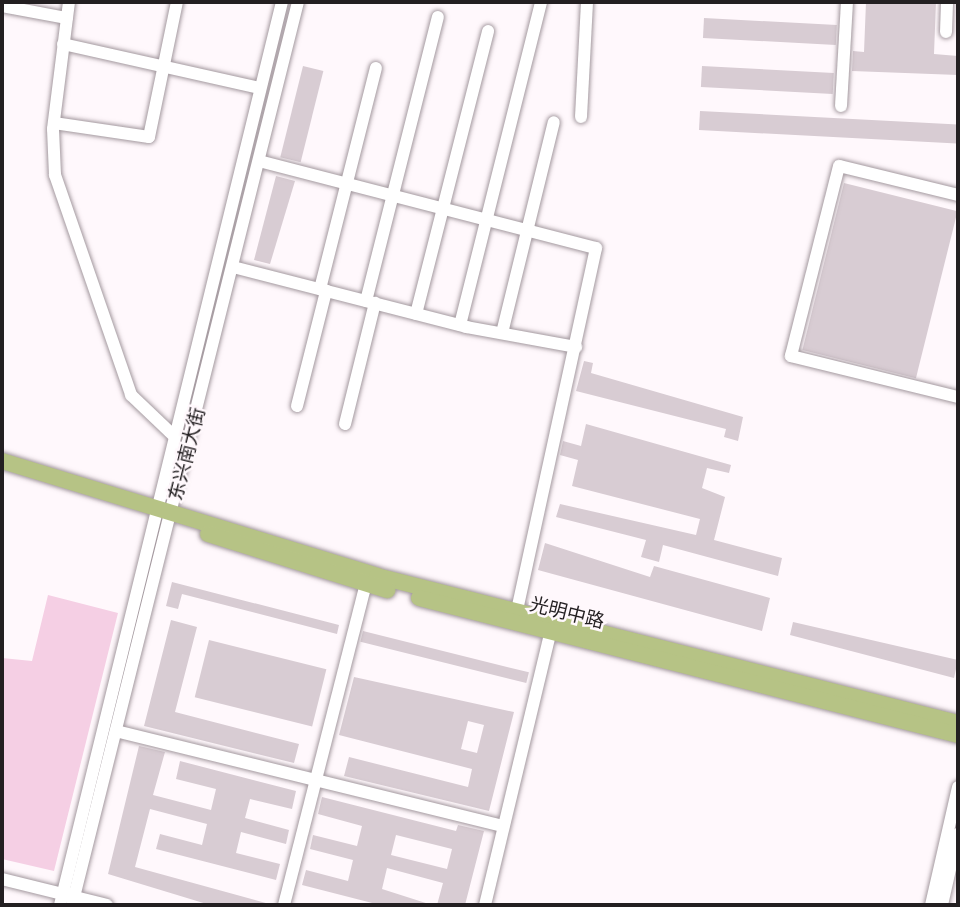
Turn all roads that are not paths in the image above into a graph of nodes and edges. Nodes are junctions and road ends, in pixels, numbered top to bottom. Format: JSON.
{"nodes":[{"id":1,"x":69,"y":2,"type":"edge"},
{"id":2,"x":177,"y":2,"type":"edge"},
{"id":3,"x":282,"y":2,"type":"edge"},
{"id":4,"x":299,"y":2,"type":"edge"},
{"id":5,"x":541,"y":2,"type":"edge"},
{"id":6,"x":587,"y":2,"type":"edge"},
{"id":7,"x":847,"y":2,"type":"edge"},
{"id":8,"x":947,"y":2,"type":"edge"},
{"id":9,"x":3,"y":10,"type":"edge"},
{"id":10,"x":438,"y":17,"type":"dead end"},
{"id":11,"x":67,"y":18,"type":"junction"},
{"id":12,"x":488,"y":31,"type":"dead end"},
{"id":13,"x":946,"y":32,"type":"dead end"},
{"id":14,"x":63,"y":44,"type":"junction"},
{"id":15,"x":164,"y":66,"type":"junction"},
{"id":16,"x":376,"y":68,"type":"dead end"},
{"id":17,"x":260,"y":88,"type":"junction"},
{"id":18,"x":841,"y":106,"type":"dead end"},
{"id":19,"x":581,"y":117,"type":"dead end"},
{"id":20,"x":555,"y":122,"type":"dead end"},
{"id":21,"x":54,"y":123,"type":"junction"},
{"id":22,"x":259,"y":161,"type":"junction"},
{"id":23,"x":346,"y":186,"type":"junction"},
{"id":24,"x":958,"y":195,"type":"edge"},
{"id":25,"x":393,"y":197,"type":"junction"},
{"id":26,"x":443,"y":209,"type":"junction"},
{"id":27,"x":486,"y":219,"type":"junction"},
{"id":28,"x":528,"y":229,"type":"junction"},
{"id":29,"x":233,"y":267,"type":"junction"},
{"id":30,"x":323,"y":290,"type":"junction"},
{"id":31,"x":370,"y":302,"type":"junction"},
{"id":32,"x":416,"y":314,"type":"junction"},
{"id":33,"x":460,"y":325,"type":"junction"},
{"id":34,"x":502,"y":333,"type":"junction"},
{"id":35,"x":576,"y":346,"type":"junction"},
{"id":36,"x":958,"y":397,"type":"edge"},
{"id":37,"x":297,"y":406,"type":"dead end"},
{"id":38,"x":345,"y":424,"type":"dead end"},
{"id":39,"x":174,"y":436,"type":"junction"},
{"id":40,"x":2,"y":461,"type":"edge"},
{"id":41,"x":163,"y":515,"type":"junction"},
{"id":42,"x":366,"y":584,"type":"junction"},
{"id":43,"x":517,"y":611,"type":"junction"},
{"id":44,"x":551,"y":631,"type":"junction"},
{"id":45,"x":958,"y":723,"type":"edge"},
{"id":46,"x":116,"y":731,"type":"junction"},
{"id":47,"x":958,"y":735,"type":"edge"},
{"id":48,"x":316,"y":780,"type":"junction"},
{"id":49,"x":958,"y":786,"type":"edge"},
{"id":50,"x":504,"y":826,"type":"junction"},
{"id":51,"x":958,"y":834,"type":"edge"},
{"id":52,"x":2,"y":880,"type":"edge"},
{"id":53,"x":67,"y":901,"type":"edge"},
{"id":54,"x":107,"y":905,"type":"edge"},
{"id":55,"x":284,"y":905,"type":"edge"},
{"id":56,"x":485,"y":905,"type":"edge"},
{"id":57,"x":931,"y":905,"type":"edge"},
{"id":58,"x":942,"y":905,"type":"edge"}],
"edges":[{"from":1,"to":11,"type":"street"},
{"from":2,"to":15,"type":"street"},
{"from":3,"to":17,"type":"street","name":"东兴南大街"},
{"from":4,"to":22,"type":"street","name":"东兴南大街"},
{"from":5,"to":27,"type":"street"},
{"from":6,"to":19,"type":"street"},
{"from":7,"to":18,"type":"street"},
{"from":8,"to":13,"type":"street"},
{"from":9,"to":11,"type":"street"},
{"from":10,"to":25,"type":"street"},
{"from":11,"to":14,"type":"street"},
{"from":12,"to":26,"type":"street"},
{"from":14,"to":15,"type":"street"},
{"from":14,"to":21,"type":"street"},
{"from":15,"to":17,"type":"street"},
{"from":15,"to":21,"type":"street"},
{"from":16,"to":23,"type":"street"},
{"from":17,"to":39,"type":"street","name":"东兴南大街"},
{"from":20,"to":28,"type":"street"},
{"from":21,"to":39,"type":"street"},
{"from":22,"to":23,"type":"street"},
{"from":22,"to":29,"type":"street","name":"东兴南大街"},
{"from":23,"to":25,"type":"street"},
{"from":23,"to":30,"type":"street"},
{"from":24,"to":36,"type":"street"},
{"from":25,"to":26,"type":"street"},
{"from":25,"to":31,"type":"street"},
{"from":26,"to":27,"type":"street"},
{"from":26,"to":32,"type":"street"},
{"from":27,"to":28,"type":"street"},
{"from":27,"to":33,"type":"street"},
{"from":28,"to":34,"type":"street"},
{"from":28,"to":35,"type":"street"},
{"from":29,"to":30,"type":"street"},
{"from":29,"to":41,"type":"street","name":"东兴南大街"},
{"from":30,"to":31,"type":"street"},
{"from":30,"to":37,"type":"street"},
{"from":31,"to":32,"type":"street"},
{"from":31,"to":38,"type":"street"},
{"from":32,"to":33,"type":"street"},
{"from":33,"to":34,"type":"street"},
{"from":34,"to":35,"type":"street"},
{"from":35,"to":43,"type":"street"},
{"from":39,"to":41,"type":"street","name":"东兴南大街"},
{"from":40,"to":41,"type":"main road","name":"光明中路"},
{"from":41,"to":42,"type":"main road","name":"光明中路"},
{"from":41,"to":43,"type":"main road","name":"光明中路"},
{"from":41,"to":46,"type":"street","name":"东兴南大街"},
{"from":41,"to":53,"type":"street","name":"东兴南大街"},
{"from":42,"to":44,"type":"main road","name":"光明中路"},
{"from":42,"to":48,"type":"street"},
{"from":43,"to":45,"type":"main road","name":"光明中路"},
{"from":44,"to":47,"type":"main road","name":"光明中路"},
{"from":44,"to":50,"type":"street"},
{"from":46,"to":48,"type":"street"},
{"from":46,"to":53,"type":"street","name":"东兴南大街"},
{"from":48,"to":50,"type":"street"},
{"from":48,"to":55,"type":"street"},
{"from":49,"to":57,"type":"street"},
{"from":50,"to":56,"type":"street"},
{"from":51,"to":58,"type":"street"},
{"from":52,"to":53,"type":"street"},
{"from":53,"to":54,"type":"street"}]}
